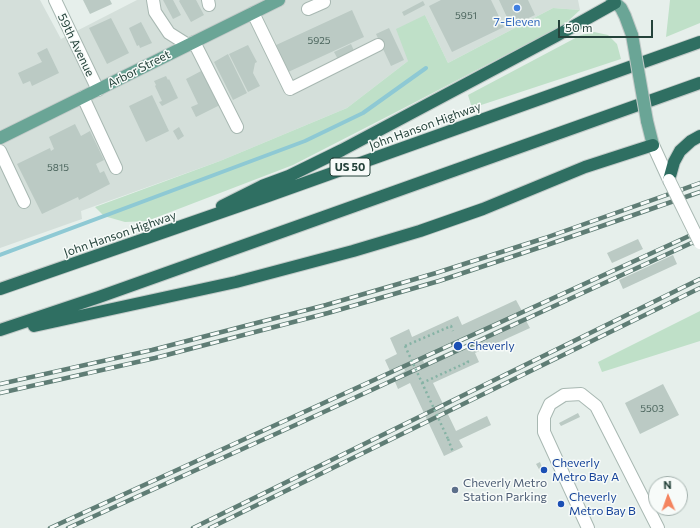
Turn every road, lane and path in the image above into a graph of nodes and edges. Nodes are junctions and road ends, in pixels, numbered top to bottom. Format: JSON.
{"nodes":[{"id":1,"x":55,"y":0,"type":"edge"},
{"id":2,"x":154,"y":0,"type":"edge"},
{"id":3,"x":278,"y":0,"type":"edge"},
{"id":4,"x":325,"y":1,"type":"edge"},
{"id":5,"x":615,"y":1,"type":"edge"},
{"id":6,"x":308,"y":9,"type":"dead end"},
{"id":7,"x":253,"y":13,"type":"junction"},
{"id":8,"x":700,"y":42,"type":"edge"},
{"id":9,"x":191,"y":44,"type":"junction"},
{"id":10,"x":378,"y":45,"type":"dead end"},
{"id":11,"x":700,"y":83,"type":"edge"},
{"id":12,"x":98,"y":90,"type":"junction"},
{"id":13,"x":83,"y":97,"type":"junction"},
{"id":14,"x":237,"y":127,"type":"dead end"},
{"id":15,"x":700,"y":136,"type":"edge"},
{"id":16,"x":0,"y":138,"type":"edge"},
{"id":17,"x":653,"y":145,"type":"junction"},
{"id":18,"x":0,"y":151,"type":"edge"},
{"id":19,"x":116,"y":168,"type":"dead end"},
{"id":20,"x":669,"y":180,"type":"junction"},
{"id":21,"x":24,"y":202,"type":"dead end"},
{"id":22,"x":176,"y":229,"type":"junction"},
{"id":23,"x":700,"y":243,"type":"edge"},
{"id":24,"x":0,"y":289,"type":"edge"},
{"id":25,"x":0,"y":330,"type":"edge"},
{"id":26,"x":453,"y":331,"type":"dead end"},
{"id":27,"x":0,"y":333,"type":"edge"},
{"id":28,"x":466,"y":359,"type":"dead end"},
{"id":29,"x":422,"y":383,"type":"junction"},
{"id":30,"x":453,"y":452,"type":"dead end"},
{"id":31,"x":588,"y":528,"type":"edge"},
{"id":32,"x":658,"y":528,"type":"edge"}],
"edges":[{"from":1,"to":12,"type":"street","name":"59th Avenue"},
{"from":2,"to":9,"type":"street"},
{"from":3,"to":7,"type":"main road","name":"Arbor Street"},
{"from":4,"to":6,"type":"street"},
{"from":5,"to":17,"type":"main road","bridge":true},
{"from":5,"to":22,"type":"highway"},
{"from":7,"to":9,"type":"main road","name":"Arbor Street"},
{"from":7,"to":10,"type":"street"},
{"from":8,"to":22,"type":"highway","name":"John Hanson Highway","number":"US 50"},
{"from":9,"to":12,"type":"main road","name":"Arbor Street"},
{"from":9,"to":14,"type":"street"},
{"from":11,"to":25,"type":"highway"},
{"from":12,"to":13,"type":"main road","name":"Arbor Street"},
{"from":13,"to":16,"type":"main road","name":"Arbor Street"},
{"from":13,"to":19,"type":"street"},
{"from":15,"to":20,"type":"highway"},
{"from":17,"to":20,"type":"street"},
{"from":17,"to":27,"type":"highway"},
{"from":18,"to":21,"type":"street"},
{"from":20,"to":23,"type":"street","bridge":true},
{"from":22,"to":24,"type":"highway","name":"John Hanson Highway","number":"US 50"},
{"from":26,"to":29,"type":"path","bridge":true},
{"from":28,"to":29,"type":"path"},
{"from":29,"to":30,"type":"path","bridge":true},
{"from":31,"to":32,"type":"street"}]}
